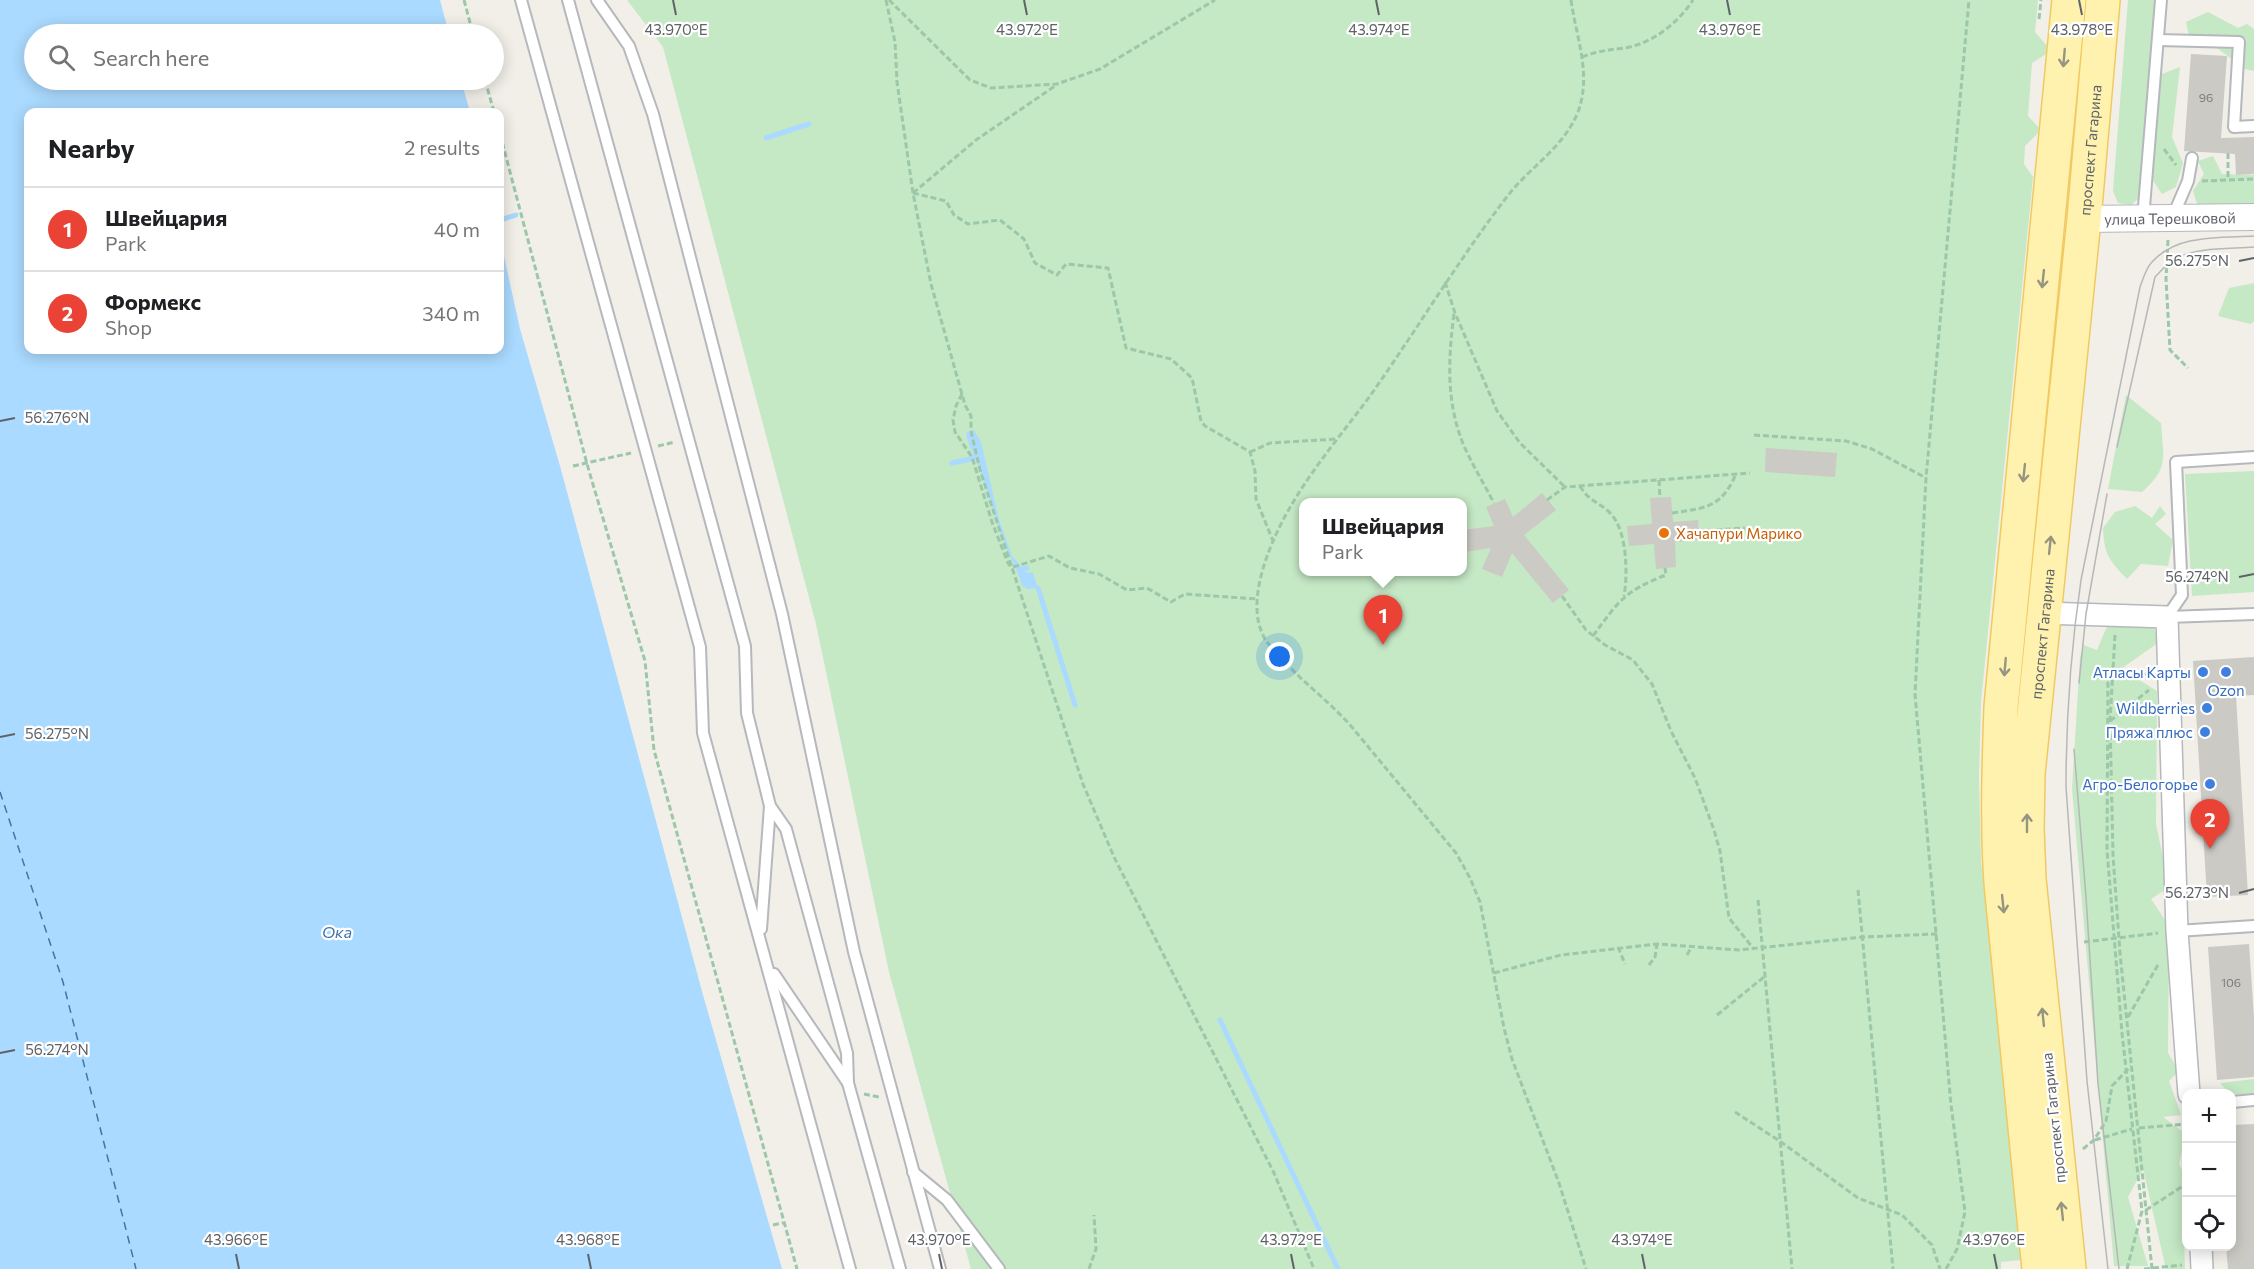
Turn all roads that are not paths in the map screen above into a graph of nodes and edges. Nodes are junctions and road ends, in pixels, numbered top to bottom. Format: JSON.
{"nodes":[{"id":1,"x":521,"y":0,"type":"edge"},
{"id":2,"x":568,"y":0,"type":"edge"},
{"id":3,"x":597,"y":0,"type":"edge"},
{"id":4,"x":2069,"y":0,"type":"edge"},
{"id":5,"x":2103,"y":0,"type":"edge"},
{"id":6,"x":2161,"y":0,"type":"edge"},
{"id":7,"x":2158,"y":40,"type":"junction"},
{"id":8,"x":2254,"y":126,"type":"edge"},
{"id":9,"x":2192,"y":158,"type":"dead end"},
{"id":10,"x":2254,"y":217,"type":"edge"},
{"id":11,"x":2084,"y":219,"type":"junction"},
{"id":12,"x":2143,"y":219,"type":"junction"},
{"id":13,"x":2172,"y":219,"type":"junction"},
{"id":14,"x":2254,"y":457,"type":"edge"},
{"id":15,"x":2043,"y":613,"type":"junction"},
{"id":16,"x":2254,"y":614,"type":"edge"},
{"id":17,"x":2167,"y":617,"type":"junction"},
{"id":18,"x":770,"y":806,"type":"junction"},
{"id":19,"x":2254,"y":926,"type":"edge"},
{"id":20,"x":2177,"y":931,"type":"junction"},
{"id":21,"x":760,"y":938,"type":"junction"},
{"id":22,"x":768,"y":966,"type":"junction"},
{"id":23,"x":850,"y":1088,"type":"junction"},
{"id":24,"x":2189,"y":1089,"type":"edge"},
{"id":25,"x":2254,"y":1100,"type":"edge"},
{"id":26,"x":2236,"y":1102,"type":"edge"},
{"id":27,"x":913,"y":1172,"type":"junction"},
{"id":28,"x":850,"y":1269,"type":"edge"},
{"id":29,"x":900,"y":1269,"type":"edge"},
{"id":30,"x":940,"y":1269,"type":"edge"},
{"id":31,"x":999,"y":1269,"type":"edge"},
{"id":32,"x":2039,"y":1269,"type":"edge"},
{"id":33,"x":2069,"y":1269,"type":"edge"}],
"edges":[{"from":1,"to":21,"type":"lane"},
{"from":2,"to":18,"type":"lane"},
{"from":3,"to":27,"type":"lane"},
{"from":4,"to":32,"type":"main road","name":"проспект Гагарина","one_way":true},
{"from":5,"to":11,"type":"main road","name":"проспект Гагарина"},
{"from":6,"to":7,"type":"lane"},
{"from":7,"to":8,"type":"lane"},
{"from":7,"to":12,"type":"lane"},
{"from":9,"to":13,"type":"lane"},
{"from":10,"to":13,"type":"street","name":"улица Терешковой"},
{"from":11,"to":12,"type":"street","name":"улица Терешковой"},
{"from":15,"to":11,"type":"main road","name":"проспект Гагарина","one_way":true},
{"from":12,"to":13,"type":"street","name":"улица Терешковой"},
{"from":14,"to":17,"type":"lane"},
{"from":15,"to":17,"type":"street"},
{"from":33,"to":15,"type":"main road","name":"проспект Гагарина","one_way":true},
{"from":16,"to":17,"type":"lane"},
{"from":17,"to":20,"type":"street"},
{"from":18,"to":21,"type":"lane"},
{"from":18,"to":23,"type":"lane"},
{"from":19,"to":20,"type":"lane"},
{"from":20,"to":24,"type":"street"},
{"from":21,"to":22,"type":"lane"},
{"from":22,"to":23,"type":"lane"},
{"from":22,"to":28,"type":"lane"},
{"from":23,"to":29,"type":"lane"},
{"from":25,"to":26,"type":"lane"},
{"from":27,"to":30,"type":"lane"},
{"from":27,"to":31,"type":"lane"}]}
